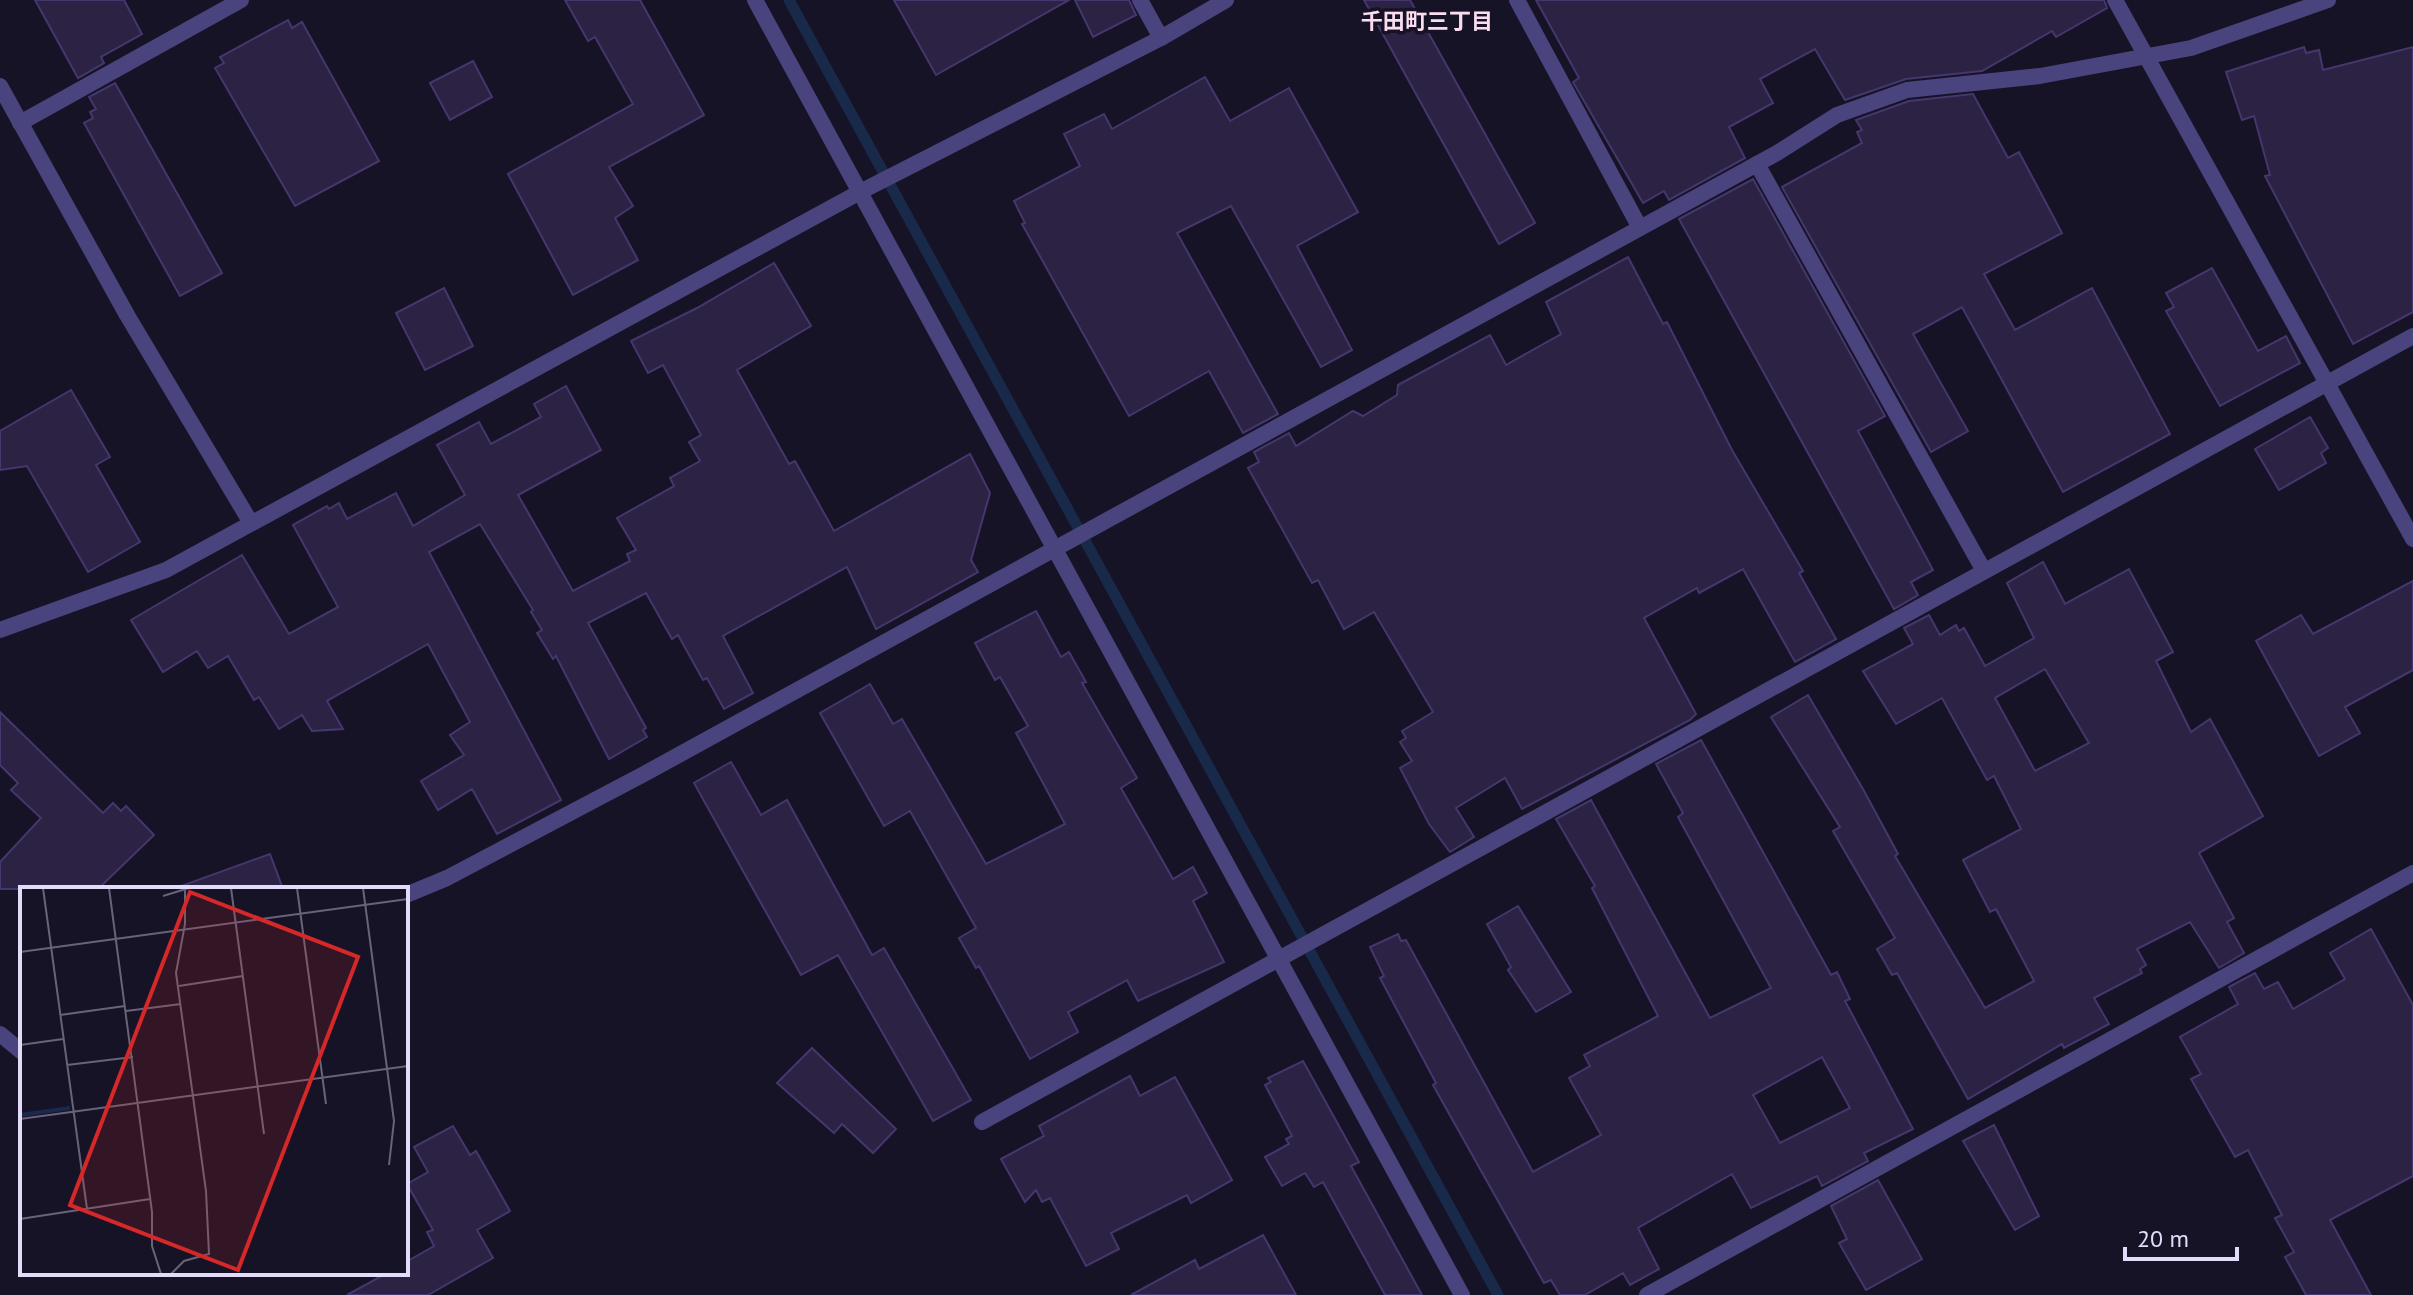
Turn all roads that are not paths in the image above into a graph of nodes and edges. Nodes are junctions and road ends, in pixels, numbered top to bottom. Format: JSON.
{"nodes":[{"id":1,"x":241,"y":0,"type":"edge"},
{"id":2,"x":755,"y":0,"type":"edge"},
{"id":3,"x":1140,"y":0,"type":"edge"},
{"id":4,"x":1226,"y":0,"type":"edge"},
{"id":5,"x":1517,"y":0,"type":"edge"},
{"id":6,"x":2115,"y":0,"type":"edge"},
{"id":7,"x":2328,"y":0,"type":"edge"},
{"id":8,"x":1161,"y":38,"type":"junction"},
{"id":9,"x":2146,"y":57,"type":"junction"},
{"id":10,"x":0,"y":86,"type":"edge"},
{"id":11,"x":20,"y":123,"type":"junction"},
{"id":12,"x":1757,"y":164,"type":"junction"},
{"id":13,"x":860,"y":192,"type":"junction"},
{"id":14,"x":1640,"y":228,"type":"junction"},
{"id":15,"x":2413,"y":336,"type":"edge"},
{"id":16,"x":2326,"y":383,"type":"junction"},
{"id":17,"x":251,"y":523,"type":"junction"},
{"id":18,"x":2413,"y":539,"type":"edge"},
{"id":19,"x":1055,"y":549,"type":"junction"},
{"id":20,"x":1984,"y":571,"type":"junction"},
{"id":21,"x":0,"y":630,"type":"edge"},
{"id":22,"x":2413,"y":873,"type":"edge"},
{"id":23,"x":408,"y":894,"type":"edge"},
{"id":24,"x":1280,"y":960,"type":"junction"},
{"id":25,"x":0,"y":1034,"type":"edge"},
{"id":26,"x":20,"y":1050,"type":"edge"},
{"id":27,"x":982,"y":1122,"type":"dead end"},
{"id":28,"x":1462,"y":1295,"type":"edge"},
{"id":29,"x":1647,"y":1295,"type":"edge"}],
"edges":[{"from":1,"to":11,"type":"street"},
{"from":2,"to":13,"type":"street"},
{"from":3,"to":8,"type":"street"},
{"from":4,"to":8,"type":"street"},
{"from":5,"to":14,"type":"street"},
{"from":6,"to":9,"type":"street"},
{"from":7,"to":9,"type":"street"},
{"from":8,"to":13,"type":"street"},
{"from":9,"to":12,"type":"street"},
{"from":9,"to":16,"type":"street"},
{"from":10,"to":11,"type":"street"},
{"from":11,"to":17,"type":"street"},
{"from":12,"to":14,"type":"street"},
{"from":12,"to":20,"type":"street"},
{"from":13,"to":17,"type":"street"},
{"from":13,"to":19,"type":"street"},
{"from":14,"to":19,"type":"street"},
{"from":15,"to":16,"type":"street"},
{"from":16,"to":18,"type":"street"},
{"from":16,"to":20,"type":"street"},
{"from":17,"to":21,"type":"street"},
{"from":19,"to":23,"type":"street"},
{"from":19,"to":24,"type":"street"},
{"from":20,"to":24,"type":"street"},
{"from":22,"to":29,"type":"street"},
{"from":24,"to":27,"type":"street"},
{"from":24,"to":28,"type":"street"},
{"from":25,"to":26,"type":"street"}]}
